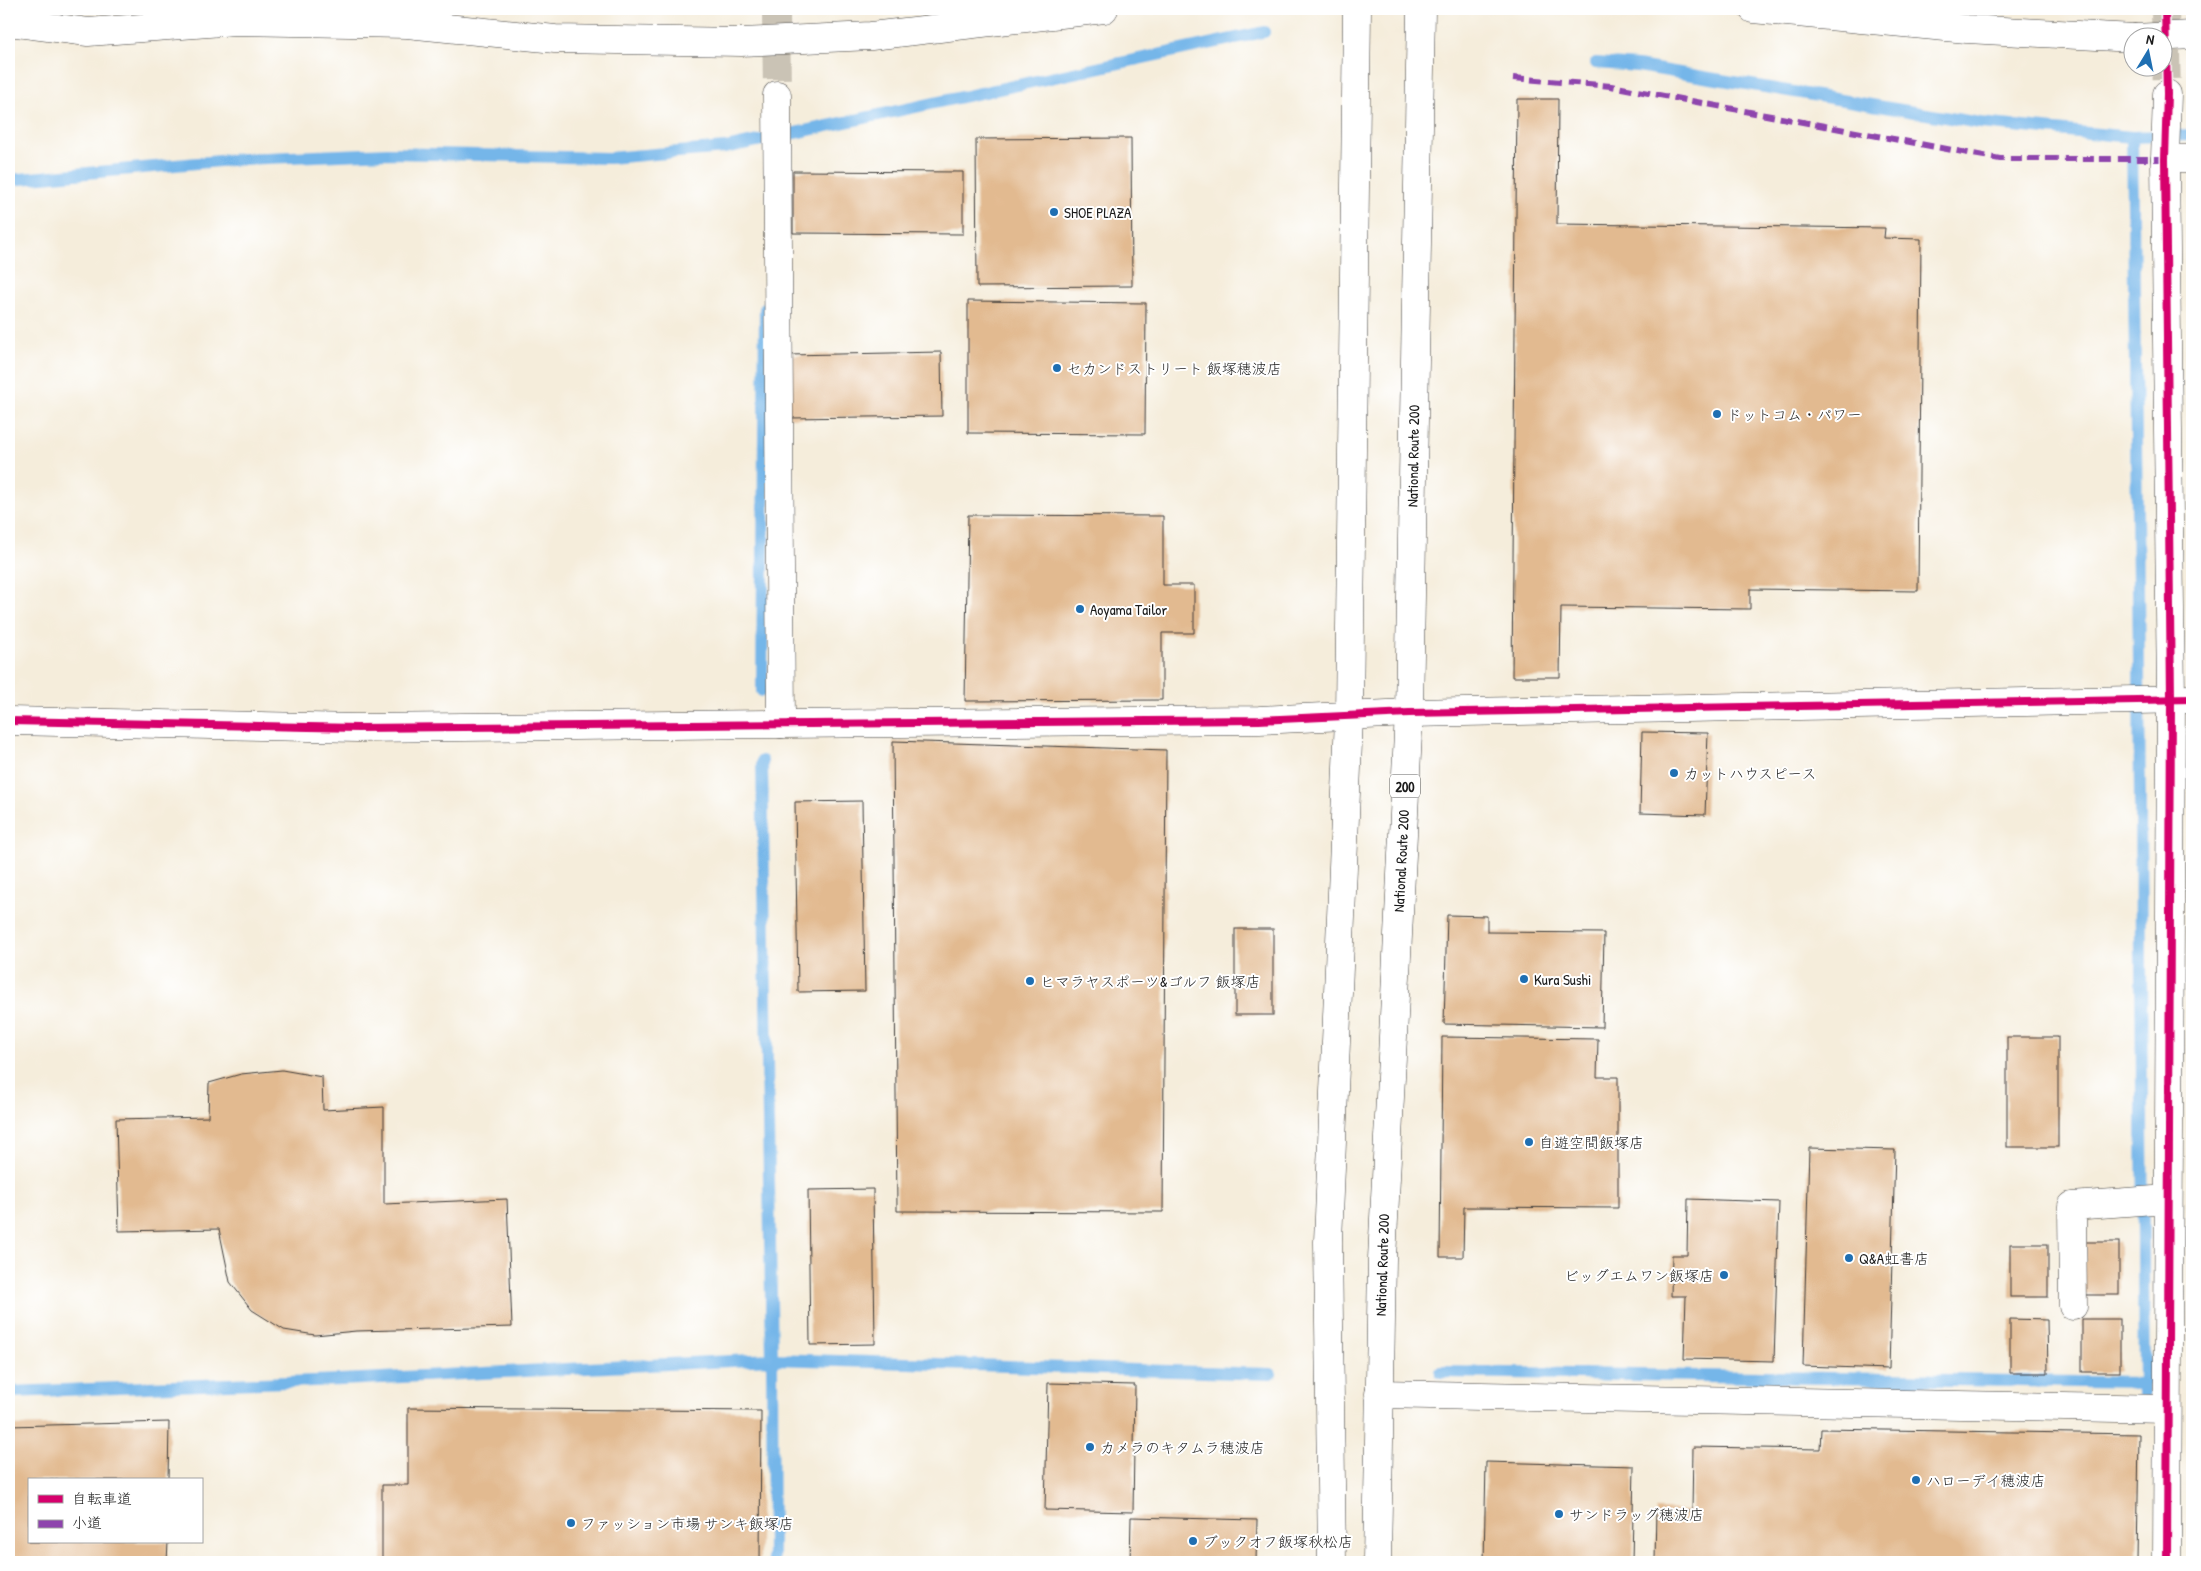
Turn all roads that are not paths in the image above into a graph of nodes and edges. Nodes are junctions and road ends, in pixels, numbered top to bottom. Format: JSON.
{"nodes":[{"id":1,"x":1104,"y":9,"type":"edge"},
{"id":2,"x":1357,"y":9,"type":"edge"},
{"id":3,"x":1421,"y":9,"type":"edge"},
{"id":4,"x":1753,"y":9,"type":"edge"},
{"id":5,"x":9,"y":22,"type":"edge"},
{"id":6,"x":2192,"y":35,"type":"edge"},
{"id":7,"x":2174,"y":36,"type":"edge"},
{"id":8,"x":2124,"y":37,"type":"edge"},
{"id":9,"x":777,"y":106,"type":"tunnel mouth"},
{"id":10,"x":2192,"y":159,"type":"edge"},
{"id":11,"x":2160,"y":699,"type":"edge"},
{"id":12,"x":1409,"y":713,"type":"junction"},
{"id":13,"x":1349,"y":717,"type":"junction"},
{"id":14,"x":9,"y":721,"type":"edge"},
{"id":15,"x":781,"y":724,"type":"junction"},
{"id":16,"x":2161,"y":1199,"type":"junction"},
{"id":17,"x":2073,"y":1306,"type":"dead end"},
{"id":18,"x":1379,"y":1394,"type":"junction"},
{"id":19,"x":2167,"y":1409,"type":"junction"},
{"id":20,"x":1332,"y":1562,"type":"edge"},
{"id":21,"x":1377,"y":1562,"type":"edge"},
{"id":22,"x":2167,"y":1562,"type":"edge"}],
"edges":[{"from":1,"to":5,"type":"main road"},
{"from":2,"to":13,"type":"main road"},
{"from":3,"to":12,"type":"main road","name":"National Route 200","number":"200"},
{"from":4,"to":8,"type":"main road"},
{"from":6,"to":7,"type":"main road"},
{"from":9,"to":15,"type":"main road"},
{"from":10,"to":11,"type":"main road"},
{"from":11,"to":12,"type":"main road"},
{"from":11,"to":16,"type":"main road"},
{"from":12,"to":13,"type":"main road"},
{"from":12,"to":18,"type":"main road","name":"National Route 200","number":"200"},
{"from":13,"to":15,"type":"main road"},
{"from":13,"to":20,"type":"main road"},
{"from":14,"to":15,"type":"main road"},
{"from":16,"to":17,"type":"main road"},
{"from":16,"to":19,"type":"main road"},
{"from":18,"to":19,"type":"main road"},
{"from":18,"to":21,"type":"main road","name":"National Route 200","number":"200"},
{"from":19,"to":22,"type":"main road"}]}
